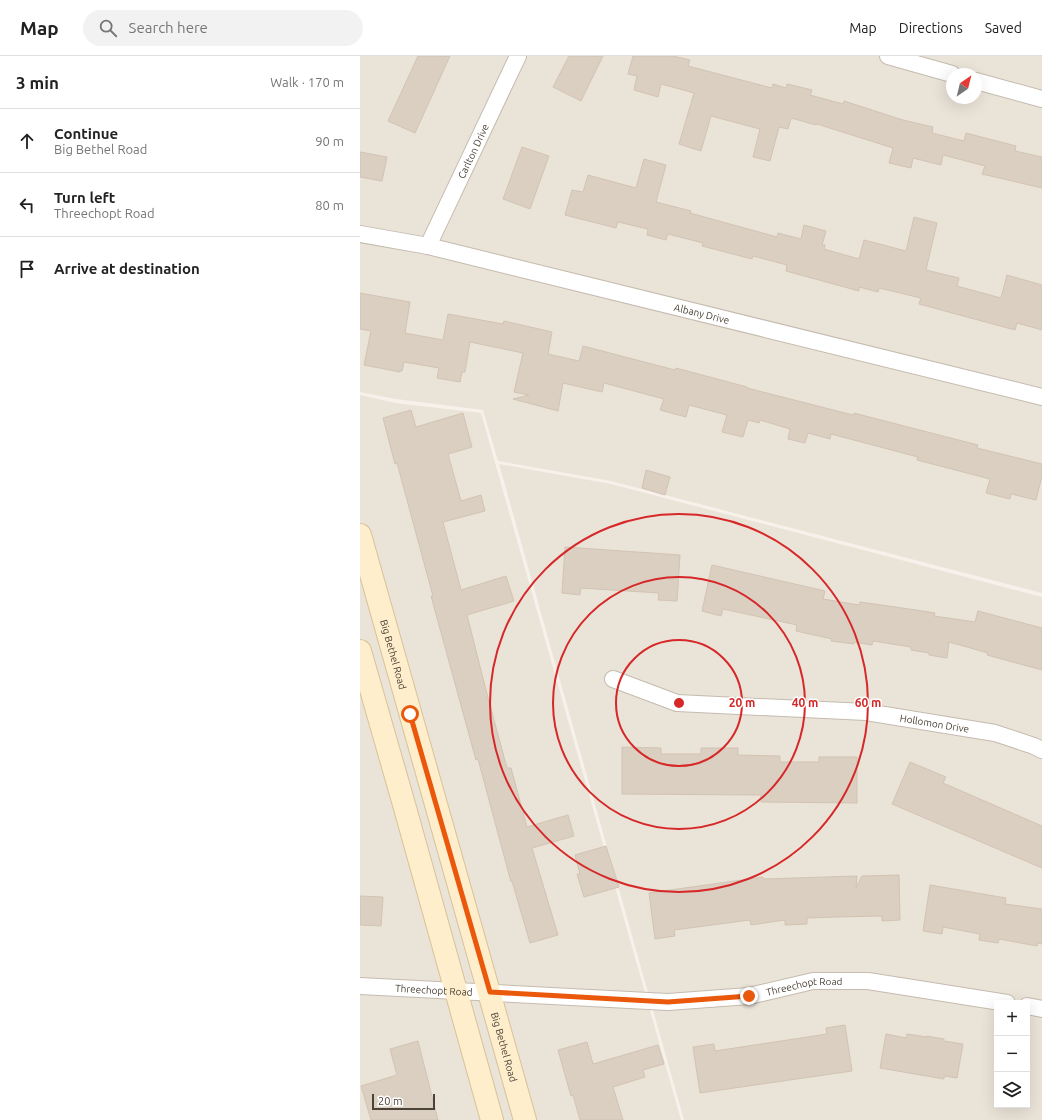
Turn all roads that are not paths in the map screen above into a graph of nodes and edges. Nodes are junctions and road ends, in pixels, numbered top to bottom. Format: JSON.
{"nodes":[{"id":1,"x":518,"y":56,"type":"edge"},
{"id":2,"x":888,"y":56,"type":"edge"},
{"id":3,"x":946,"y":72,"type":"edge"},
{"id":4,"x":982,"y":83,"type":"edge"},
{"id":5,"x":1042,"y":99,"type":"edge"},
{"id":6,"x":360,"y":234,"type":"edge"},
{"id":7,"x":428,"y":246,"type":"junction"},
{"id":8,"x":1042,"y":397,"type":"edge"},
{"id":9,"x":360,"y":534,"type":"edge"},
{"id":10,"x":360,"y":651,"type":"edge"},
{"id":11,"x":613,"y":679,"type":"dead end"},
{"id":12,"x":1042,"y":750,"type":"edge"},
{"id":13,"x":360,"y":986,"type":"edge"},
{"id":14,"x":456,"y":991,"type":"junction"},
{"id":15,"x":490,"y":992,"type":"junction"},
{"id":16,"x":994,"y":1001,"type":"edge"},
{"id":17,"x":1030,"y":1007,"type":"edge"},
{"id":18,"x":1042,"y":1009,"type":"edge"},
{"id":19,"x":492,"y":1120,"type":"edge"},
{"id":20,"x":525,"y":1120,"type":"edge"}],
"edges":[{"from":1,"to":7,"type":"street","name":"Carlton Drive"},
{"from":2,"to":3,"type":"street"},
{"from":4,"to":5,"type":"street"},
{"from":6,"to":7,"type":"street","name":"Albany Drive"},
{"from":7,"to":8,"type":"street","name":"Albany Drive"},
{"from":9,"to":15,"type":"main road","name":"Big Bethel Road"},
{"from":10,"to":14,"type":"main road"},
{"from":11,"to":12,"type":"street","name":"Hollomon Drive"},
{"from":13,"to":14,"type":"street","name":"Threechopt Road"},
{"from":14,"to":15,"type":"street","name":"Threechopt Road"},
{"from":14,"to":19,"type":"main road"},
{"from":15,"to":16,"type":"street","name":"Threechopt Road"},
{"from":15,"to":20,"type":"main road","name":"Big Bethel Road"},
{"from":17,"to":18,"type":"street"}]}
